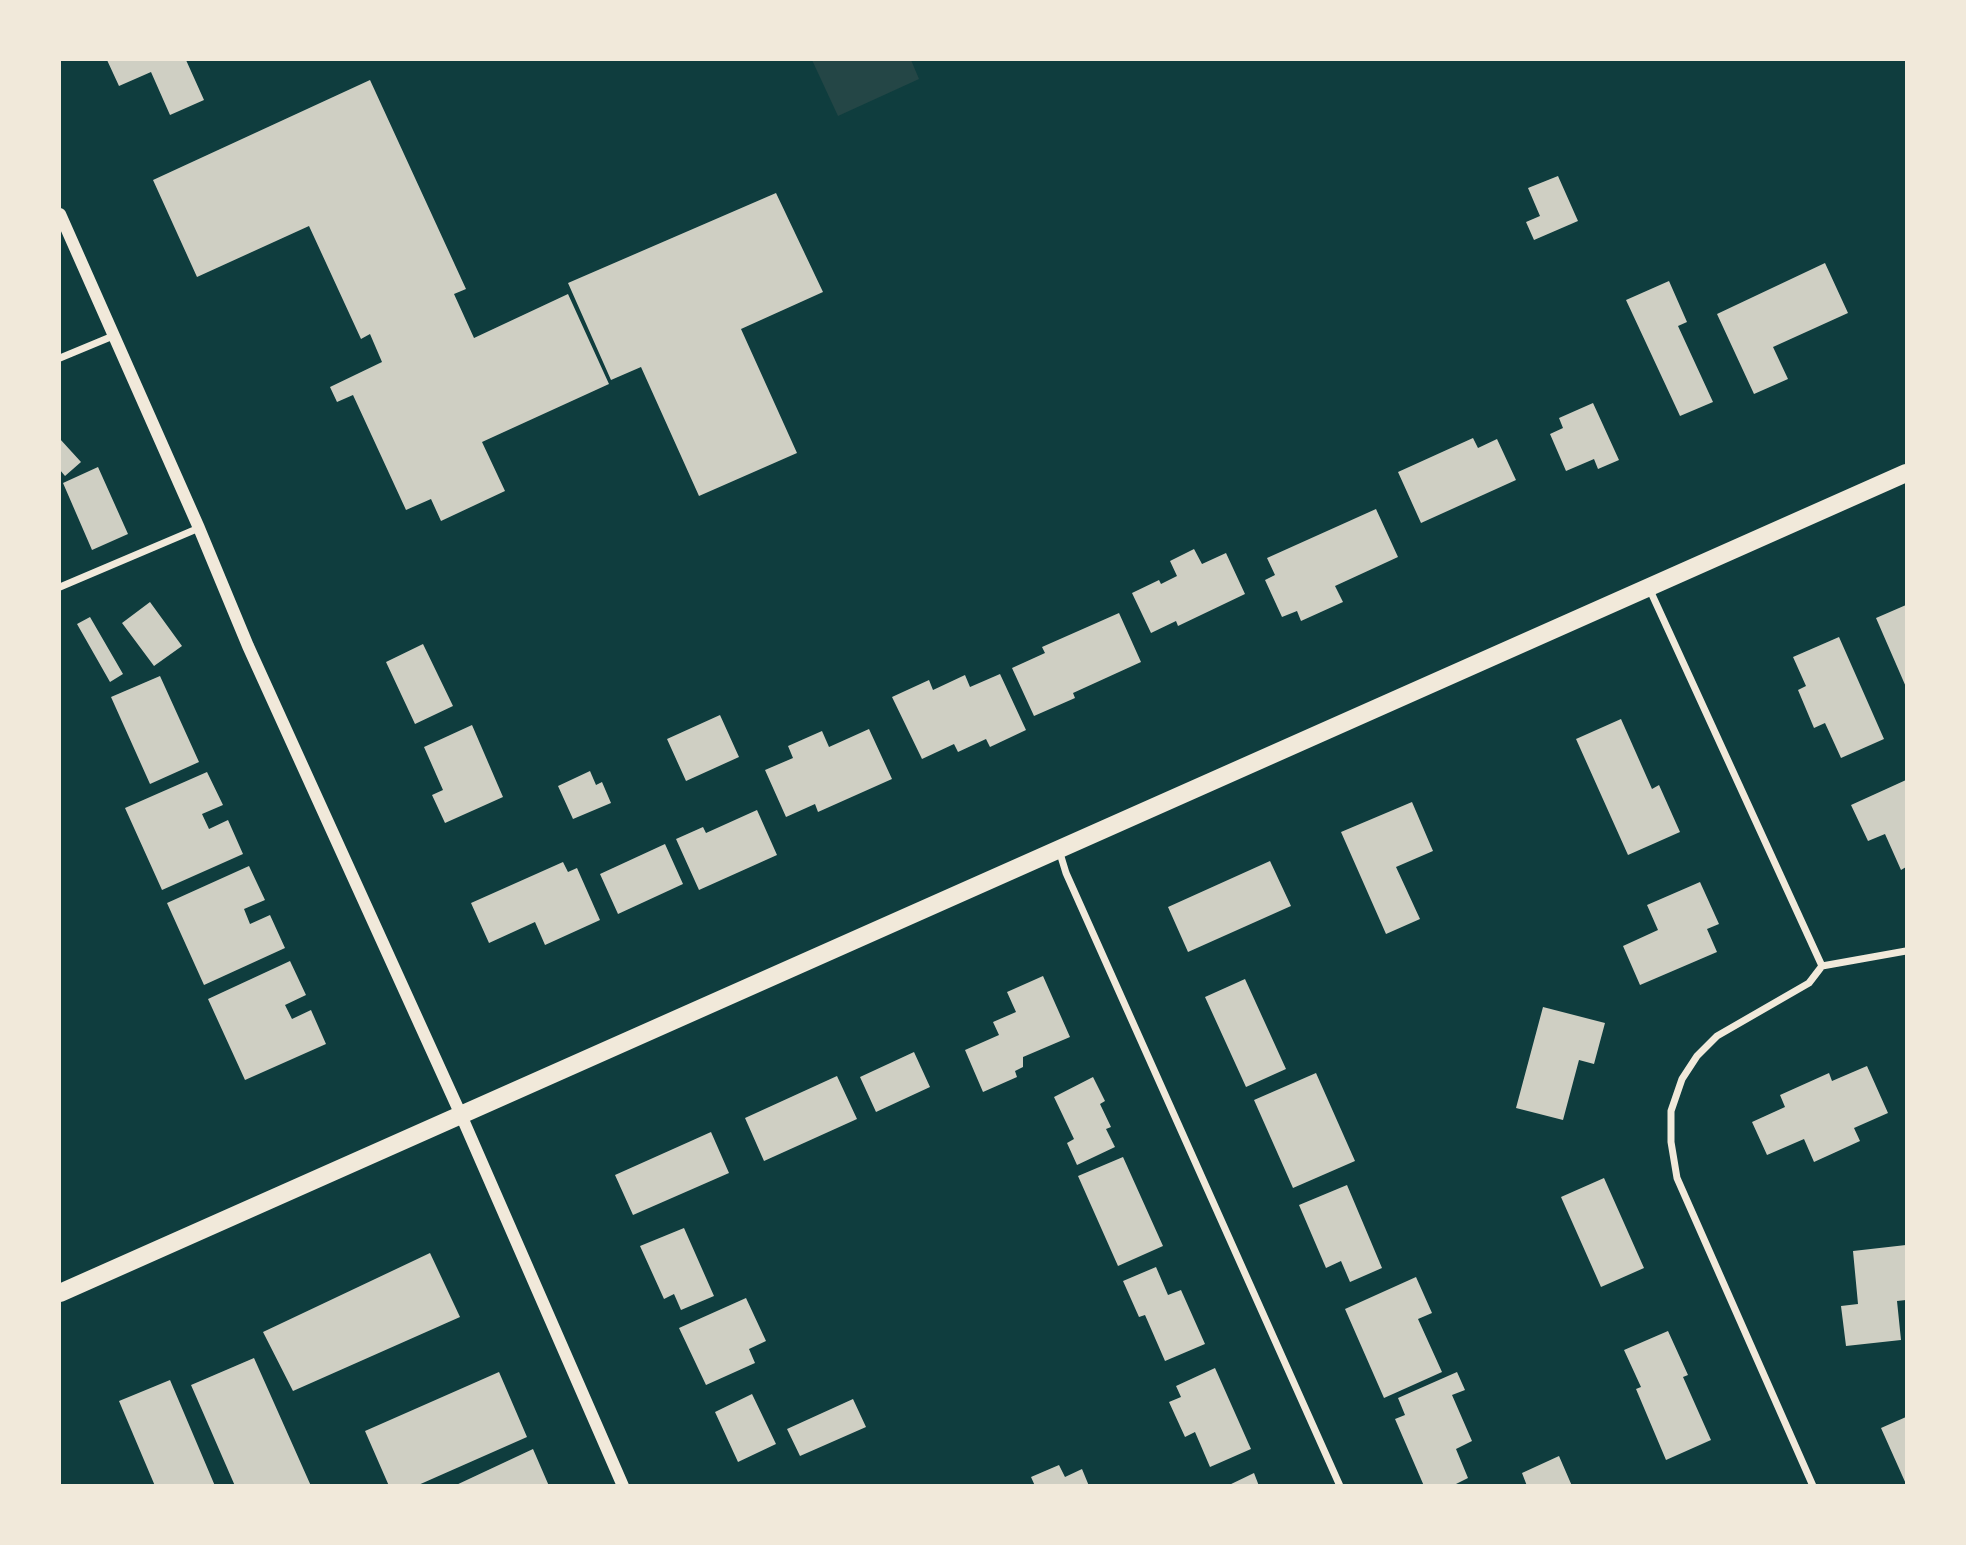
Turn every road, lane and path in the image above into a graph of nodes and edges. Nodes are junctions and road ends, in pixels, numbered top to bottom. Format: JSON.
{"nodes":[{"id":1,"x":60,"y":214,"type":"edge"},
{"id":2,"x":113,"y":336,"type":"junction"},
{"id":3,"x":60,"y":358,"type":"edge"},
{"id":4,"x":1906,"y":473,"type":"edge"},
{"id":5,"x":199,"y":528,"type":"junction"},
{"id":6,"x":60,"y":587,"type":"edge"},
{"id":7,"x":1648,"y":587,"type":"junction"},
{"id":8,"x":1058,"y":850,"type":"junction"},
{"id":9,"x":1906,"y":951,"type":"edge"},
{"id":10,"x":1822,"y":966,"type":"junction"},
{"id":11,"x":461,"y":1115,"type":"junction"},
{"id":12,"x":60,"y":1293,"type":"edge"},
{"id":13,"x":623,"y":1486,"type":"edge"},
{"id":14,"x":1340,"y":1486,"type":"edge"},
{"id":15,"x":1812,"y":1486,"type":"edge"}],
"edges":[{"from":1,"to":2,"type":"street"},
{"from":2,"to":3,"type":"street"},
{"from":2,"to":5,"type":"street"},
{"from":4,"to":7,"type":"main road"},
{"from":5,"to":6,"type":"street"},
{"from":5,"to":11,"type":"street"},
{"from":7,"to":8,"type":"main road"},
{"from":7,"to":10,"type":"street"},
{"from":8,"to":11,"type":"main road"},
{"from":8,"to":14,"type":"street"},
{"from":9,"to":10,"type":"street"},
{"from":10,"to":15,"type":"street"},
{"from":11,"to":12,"type":"main road"},
{"from":11,"to":13,"type":"street"}]}
